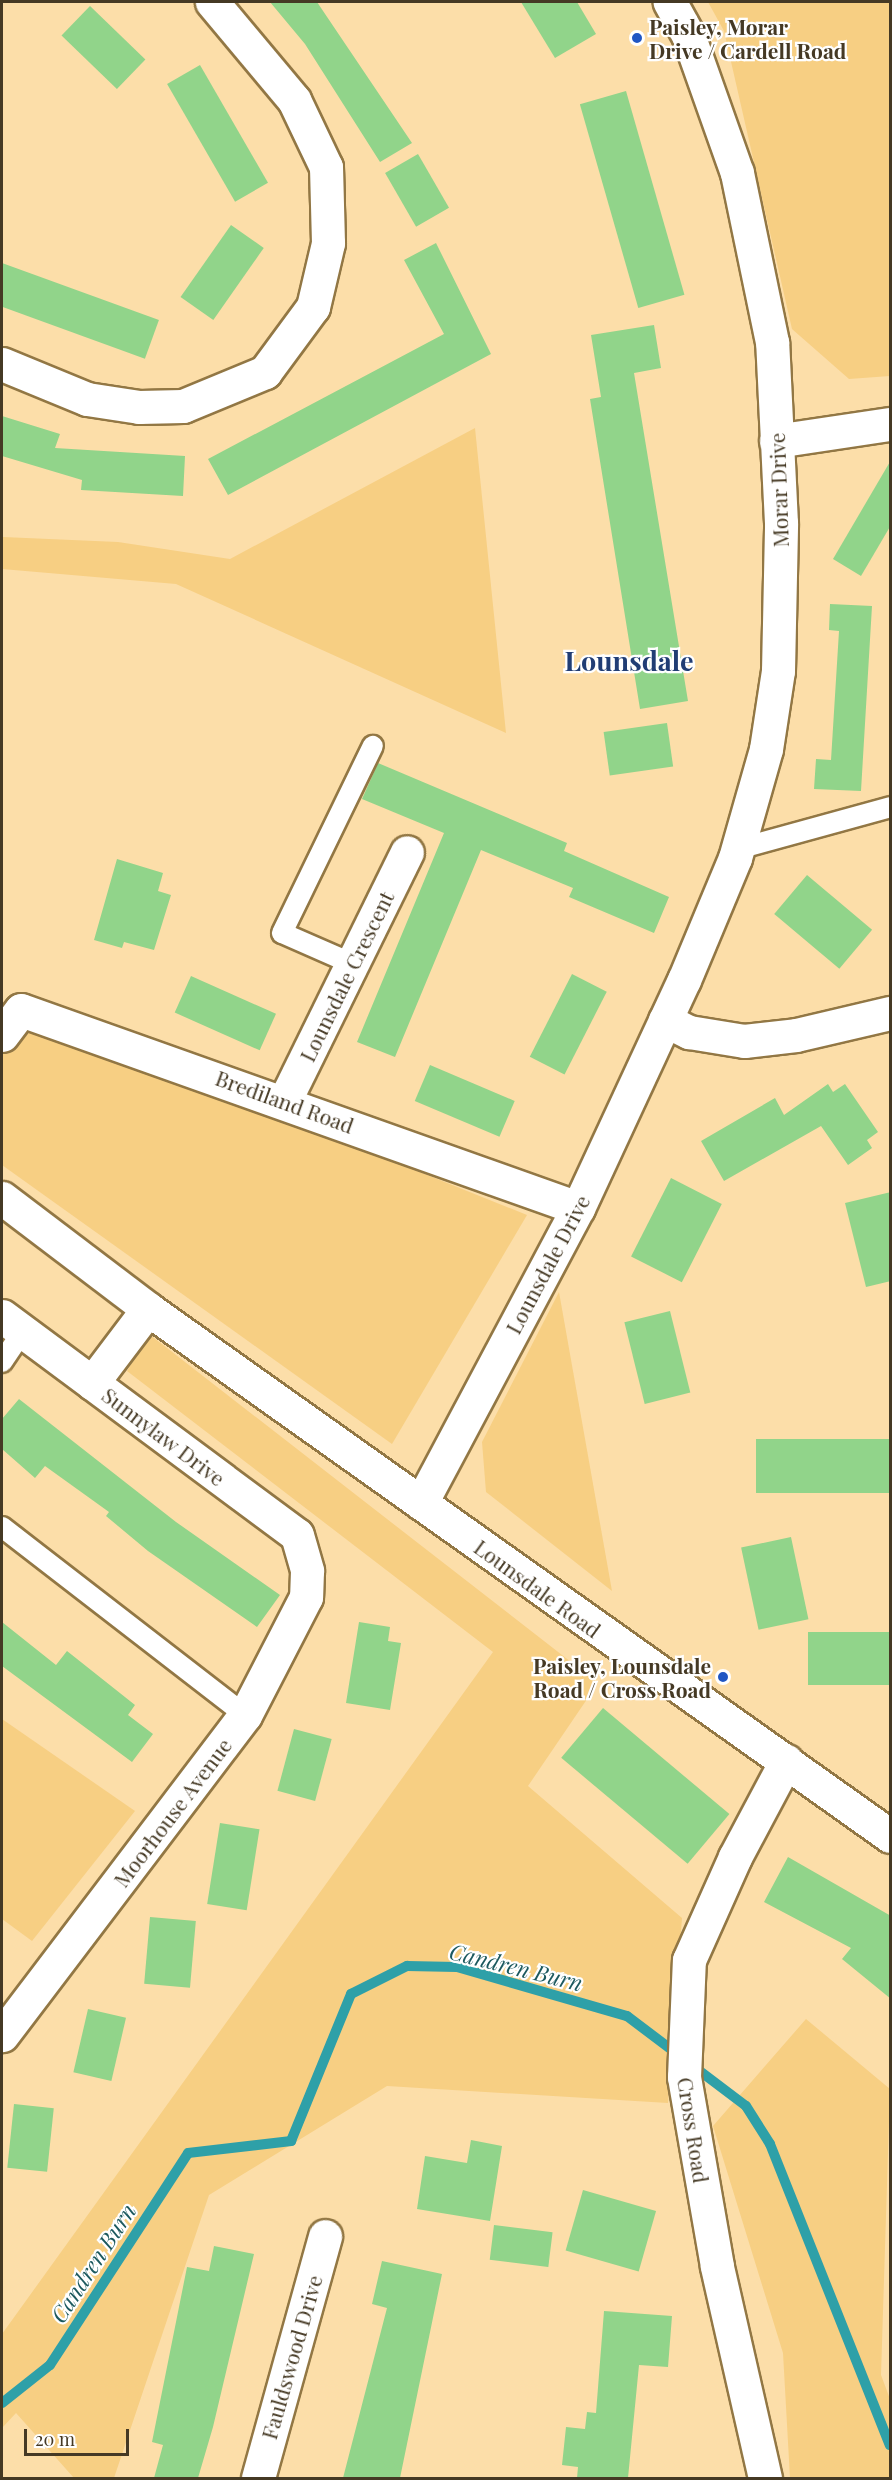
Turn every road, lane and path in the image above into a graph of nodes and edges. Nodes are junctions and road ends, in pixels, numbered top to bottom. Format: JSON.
{"nodes":[{"id":1,"x":212,"y":2,"type":"edge"},
{"id":2,"x":670,"y":2,"type":"edge"},
{"id":3,"x":2,"y":364,"type":"edge"},
{"id":4,"x":891,"y":424,"type":"edge"},
{"id":5,"x":776,"y":441,"type":"junction"},
{"id":6,"x":373,"y":746,"type":"dead end"},
{"id":7,"x":891,"y":807,"type":"edge"},
{"id":8,"x":738,"y":849,"type":"junction"},
{"id":9,"x":407,"y":852,"type":"dead end"},
{"id":10,"x":353,"y":964,"type":"junction"},
{"id":11,"x":684,"y":980,"type":"joint"},
{"id":12,"x":891,"y":1012,"type":"edge"},
{"id":13,"x":665,"y":1020,"type":"junction"},
{"id":14,"x":2,"y":1035,"type":"edge"},
{"id":15,"x":285,"y":1100,"type":"junction"},
{"id":16,"x":2,"y":1198,"type":"edge"},
{"id":17,"x":578,"y":1208,"type":"junction"},
{"id":18,"x":148,"y":1309,"type":"junction"},
{"id":19,"x":12,"y":1323,"type":"edge"},
{"id":20,"x":2,"y":1362,"type":"edge"},
{"id":21,"x":92,"y":1383,"type":"junction"},
{"id":22,"x":421,"y":1503,"type":"junction"},
{"id":23,"x":2,"y":1527,"type":"edge"},
{"id":24,"x":307,"y":1571,"type":"joint"},
{"id":25,"x":245,"y":1715,"type":"junction"},
{"id":26,"x":786,"y":1761,"type":"junction"},
{"id":27,"x":889,"y":1833,"type":"edge"},
{"id":28,"x":2,"y":2035,"type":"edge"},
{"id":29,"x":325,"y":2236,"type":"dead end"},
{"id":30,"x":258,"y":2478,"type":"edge"},
{"id":31,"x":765,"y":2478,"type":"edge"}],
"edges":[{"from":1,"to":3,"type":"street"},
{"from":2,"to":5,"type":"street","name":"Morar Drive"},
{"from":4,"to":5,"type":"street"},
{"from":5,"to":8,"type":"street","name":"Morar Drive"},
{"from":6,"to":10,"type":"lane"},
{"from":7,"to":8,"type":"lane"},
{"from":8,"to":11,"type":"street","name":"Morar Drive"},
{"from":9,"to":10,"type":"street","name":"Lounsdale Crescent"},
{"from":10,"to":15,"type":"street","name":"Lounsdale Crescent"},
{"from":11,"to":13,"type":"street","name":"Lounsdale Drive"},
{"from":12,"to":13,"type":"street"},
{"from":13,"to":17,"type":"street","name":"Lounsdale Drive"},
{"from":14,"to":15,"type":"street","name":"Brediland Road"},
{"from":15,"to":17,"type":"street","name":"Brediland Road"},
{"from":16,"to":18,"type":"street"},
{"from":17,"to":22,"type":"street","name":"Lounsdale Drive"},
{"from":18,"to":21,"type":"street"},
{"from":18,"to":22,"type":"street"},
{"from":19,"to":20,"type":"lane"},
{"from":19,"to":21,"type":"street","name":"Sunnylaw Drive"},
{"from":21,"to":24,"type":"street","name":"Sunnylaw Drive"},
{"from":22,"to":26,"type":"street","name":"Lounsdale Road"},
{"from":23,"to":25,"type":"lane"},
{"from":24,"to":25,"type":"street","name":"Moorhouse Avenue"},
{"from":25,"to":28,"type":"street","name":"Moorhouse Avenue"},
{"from":26,"to":27,"type":"street","name":"Lounsdale Road"},
{"from":26,"to":31,"type":"street","name":"Cross Road"},
{"from":29,"to":30,"type":"street","name":"Fauldswood Drive"}]}
